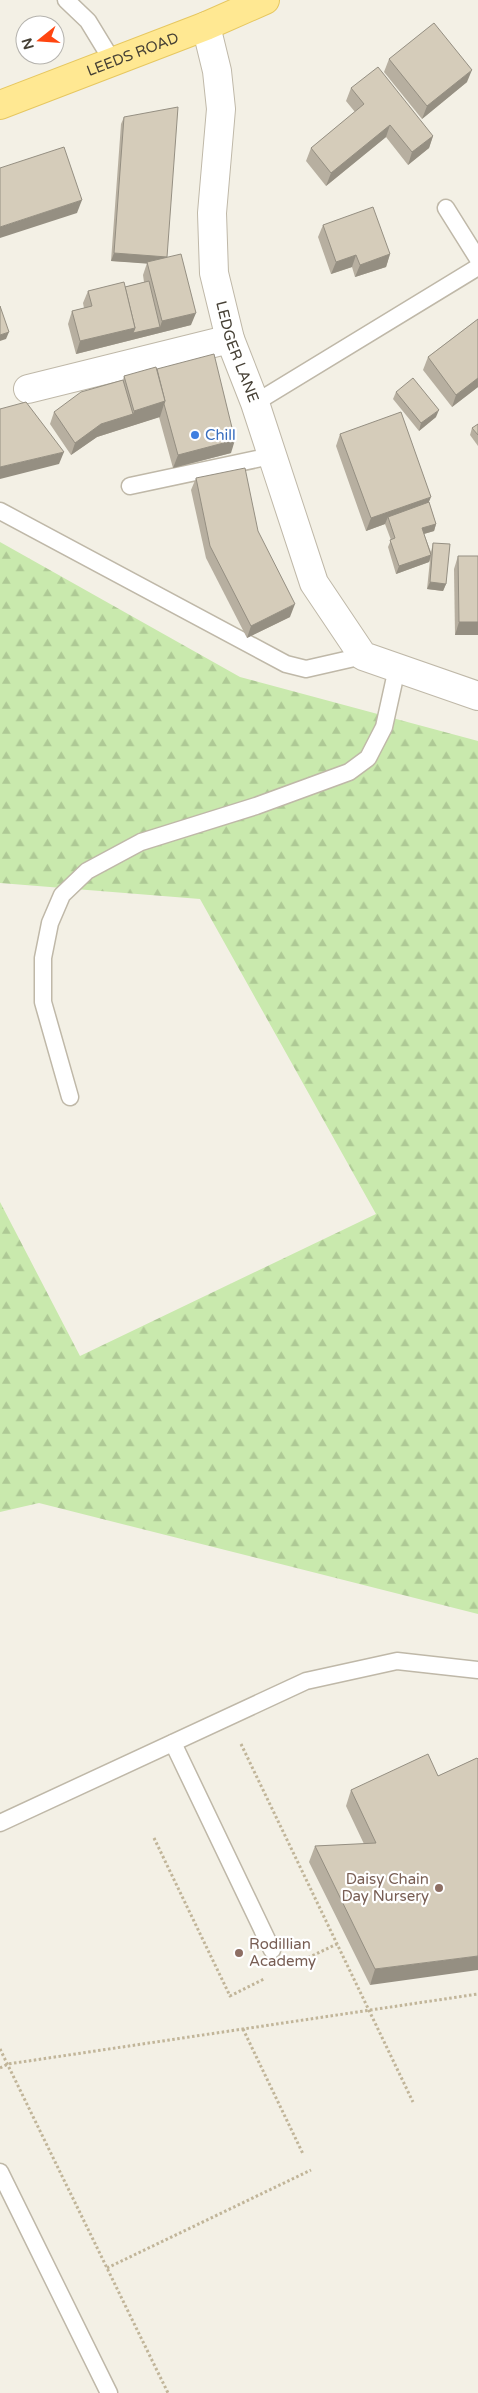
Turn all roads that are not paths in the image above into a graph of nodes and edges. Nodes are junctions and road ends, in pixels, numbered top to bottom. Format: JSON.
{"nodes":[{"id":1,"x":66,"y":0,"type":"edge"},
{"id":2,"x":265,"y":0,"type":"edge"},
{"id":3,"x":206,"y":26,"type":"junction"},
{"id":4,"x":113,"y":62,"type":"junction"},
{"id":5,"x":0,"y":105,"type":"edge"},
{"id":6,"x":446,"y":208,"type":"dead end"},
{"id":7,"x":478,"y":259,"type":"edge"},
{"id":8,"x":478,"y":267,"type":"edge"},
{"id":9,"x":230,"y":339,"type":"junction"},
{"id":10,"x":28,"y":389,"type":"dead end"},
{"id":11,"x":255,"y":404,"type":"junction"},
{"id":12,"x":272,"y":456,"type":"junction"},
{"id":13,"x":130,"y":486,"type":"dead end"},
{"id":14,"x":0,"y":511,"type":"edge"},
{"id":15,"x":363,"y":656,"type":"junction"},
{"id":16,"x":396,"y":668,"type":"junction"},
{"id":17,"x":478,"y":696,"type":"edge"},
{"id":18,"x":70,"y":1097,"type":"dead end"},
{"id":19,"x":478,"y":1670,"type":"edge"},
{"id":20,"x":173,"y":1743,"type":"junction"},
{"id":21,"x":0,"y":1823,"type":"edge"},
{"id":22,"x":272,"y":1950,"type":"dead end"},
{"id":23,"x":0,"y":2172,"type":"edge"},
{"id":24,"x":109,"y":2393,"type":"edge"}],
"edges":[{"from":1,"to":4,"type":"lane"},
{"from":2,"to":3,"type":"main road","name":"LEEDS ROAD"},
{"from":3,"to":4,"type":"main road","name":"LEEDS ROAD"},
{"from":3,"to":9,"type":"street","name":"LEDGER LANE"},
{"from":4,"to":5,"type":"main road","name":"LEEDS ROAD"},
{"from":6,"to":7,"type":"lane"},
{"from":8,"to":11,"type":"lane"},
{"from":9,"to":10,"type":"street"},
{"from":9,"to":11,"type":"street","name":"LEDGER LANE"},
{"from":11,"to":12,"type":"street","name":"LEDGER LANE"},
{"from":12,"to":13,"type":"lane"},
{"from":12,"to":15,"type":"street","name":"LEDGER LANE"},
{"from":14,"to":15,"type":"lane"},
{"from":15,"to":16,"type":"street"},
{"from":16,"to":17,"type":"street"},
{"from":16,"to":18,"type":"lane"},
{"from":19,"to":20,"type":"lane"},
{"from":20,"to":21,"type":"lane"},
{"from":20,"to":22,"type":"lane"},
{"from":23,"to":24,"type":"lane"}]}
